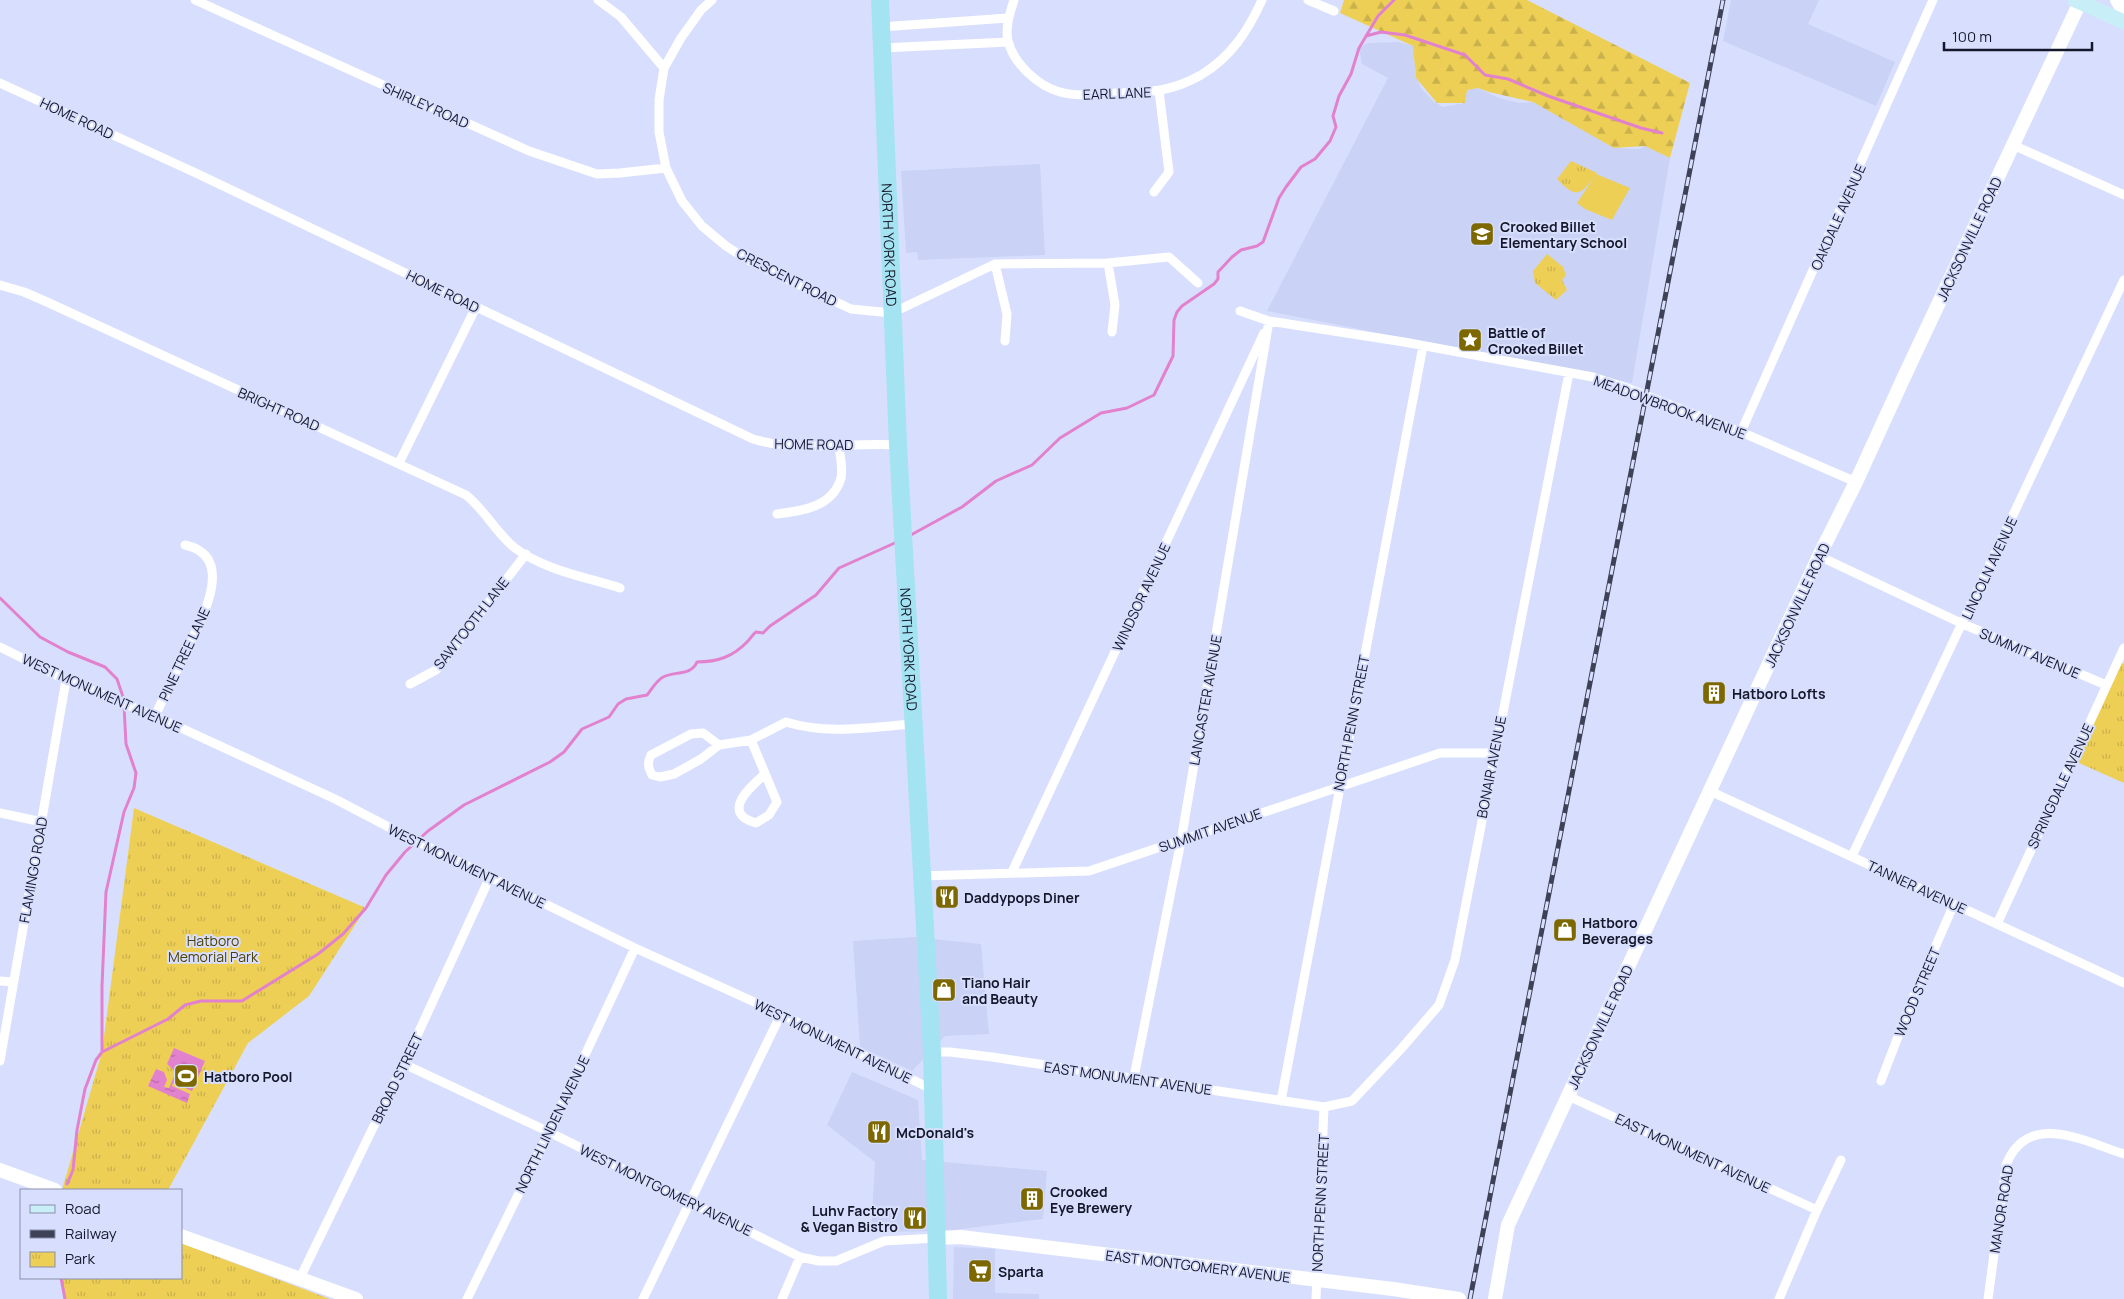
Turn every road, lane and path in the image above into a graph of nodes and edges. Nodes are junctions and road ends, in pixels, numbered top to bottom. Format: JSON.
{"nodes":[{"id":1,"x":195,"y":0,"type":"edge"},
{"id":2,"x":598,"y":0,"type":"edge"},
{"id":3,"x":712,"y":0,"type":"edge"},
{"id":4,"x":880,"y":0,"type":"edge"},
{"id":5,"x":1014,"y":0,"type":"edge"},
{"id":6,"x":1262,"y":0,"type":"edge"},
{"id":7,"x":1308,"y":0,"type":"edge"},
{"id":8,"x":1933,"y":0,"type":"edge"},
{"id":9,"x":2117,"y":0,"type":"edge"},
{"id":10,"x":2079,"y":1,"type":"edge"},
{"id":11,"x":1334,"y":11,"type":"dead end"},
{"id":12,"x":2124,"y":11,"type":"edge"},
{"id":13,"x":1008,"y":18,"type":"junction"},
{"id":14,"x":2124,"y":22,"type":"edge"},
{"id":15,"x":881,"y":27,"type":"junction"},
{"id":16,"x":1008,"y":42,"type":"junction"},
{"id":17,"x":882,"y":48,"type":"junction"},
{"id":18,"x":664,"y":68,"type":"junction"},
{"id":19,"x":0,"y":82,"type":"edge"},
{"id":20,"x":1159,"y":91,"type":"junction"},
{"id":21,"x":2013,"y":145,"type":"junction"},
{"id":22,"x":666,"y":168,"type":"junction"},
{"id":23,"x":1154,"y":192,"type":"dead end"},
{"id":24,"x":2124,"y":196,"type":"edge"},
{"id":25,"x":1108,"y":263,"type":"junction"},
{"id":26,"x":995,"y":264,"type":"junction"},
{"id":27,"x":2124,"y":280,"type":"edge"},
{"id":28,"x":1198,"y":283,"type":"dead end"},
{"id":29,"x":0,"y":285,"type":"edge"},
{"id":30,"x":476,"y":307,"type":"junction"},
{"id":31,"x":1240,"y":311,"type":"dead end"},
{"id":32,"x":892,"y":313,"type":"junction"},
{"id":33,"x":1270,"y":321,"type":"junction"},
{"id":34,"x":1112,"y":332,"type":"dead end"},
{"id":35,"x":1005,"y":342,"type":"dead end"},
{"id":36,"x":1423,"y":346,"type":"junction"},
{"id":37,"x":1569,"y":373,"type":"junction"},
{"id":38,"x":1741,"y":432,"type":"junction"},
{"id":39,"x":839,"y":446,"type":"junction"},
{"id":40,"x":898,"y":446,"type":"junction"},
{"id":41,"x":399,"y":463,"type":"junction"},
{"id":42,"x":1856,"y":482,"type":"junction"},
{"id":43,"x":776,"y":514,"type":"dead end"},
{"id":44,"x":185,"y":545,"type":"dead end"},
{"id":45,"x":526,"y":554,"type":"junction"},
{"id":46,"x":1819,"y":556,"type":"junction"},
{"id":47,"x":620,"y":588,"type":"dead end"},
{"id":48,"x":1963,"y":624,"type":"junction"},
{"id":49,"x":0,"y":647,"type":"edge"},
{"id":50,"x":2124,"y":648,"type":"edge"},
{"id":51,"x":66,"y":680,"type":"junction"},
{"id":52,"x":410,"y":684,"type":"dead end"},
{"id":53,"x":2106,"y":685,"type":"junction"},
{"id":54,"x":155,"y":716,"type":"junction"},
{"id":55,"x":914,"y":724,"type":"junction"},
{"id":56,"x":751,"y":740,"type":"junction"},
{"id":57,"x":719,"y":745,"type":"junction"},
{"id":58,"x":1494,"y":753,"type":"junction"},
{"id":59,"x":765,"y":774,"type":"junction"},
{"id":60,"x":1340,"y":786,"type":"junction"},
{"id":61,"x":1710,"y":791,"type":"junction"},
{"id":62,"x":0,"y":813,"type":"edge"},
{"id":63,"x":42,"y":822,"type":"junction"},
{"id":64,"x":1182,"y":841,"type":"junction"},
{"id":65,"x":1852,"y":856,"type":"junction"},
{"id":66,"x":1012,"y":872,"type":"junction"},
{"id":67,"x":921,"y":876,"type":"junction"},
{"id":68,"x":490,"y":877,"type":"junction"},
{"id":69,"x":1954,"y":904,"type":"junction"},
{"id":70,"x":1997,"y":924,"type":"junction"},
{"id":71,"x":635,"y":948,"type":"junction"},
{"id":72,"x":0,"y":981,"type":"edge"},
{"id":73,"x":13,"y":982,"type":"junction"},
{"id":74,"x":2124,"y":983,"type":"edge"},
{"id":75,"x":781,"y":1014,"type":"junction"},
{"id":76,"x":932,"y":1052,"type":"junction"},
{"id":77,"x":0,"y":1061,"type":"edge"},
{"id":78,"x":404,"y":1064,"type":"junction"},
{"id":79,"x":1134,"y":1078,"type":"junction"},
{"id":80,"x":1881,"y":1081,"type":"dead end"},
{"id":81,"x":933,"y":1090,"type":"junction"},
{"id":82,"x":1568,"y":1096,"type":"junction"},
{"id":83,"x":1281,"y":1101,"type":"junction"},
{"id":84,"x":1324,"y":1107,"type":"junction"},
{"id":85,"x":548,"y":1132,"type":"junction"},
{"id":86,"x":2124,"y":1154,"type":"edge"},
{"id":87,"x":1841,"y":1160,"type":"dead end"},
{"id":88,"x":0,"y":1170,"type":"edge"},
{"id":89,"x":52,"y":1189,"type":"edge"},
{"id":90,"x":691,"y":1202,"type":"junction"},
{"id":91,"x":1818,"y":1210,"type":"junction"},
{"id":92,"x":182,"y":1236,"type":"edge"},
{"id":93,"x":937,"y":1238,"type":"junction"},
{"id":94,"x":800,"y":1257,"type":"junction"},
{"id":95,"x":300,"y":1278,"type":"junction"},
{"id":96,"x":1316,"y":1280,"type":"junction"},
{"id":97,"x":356,"y":1299,"type":"edge"},
{"id":98,"x":467,"y":1299,"type":"edge"},
{"id":99,"x":643,"y":1299,"type":"edge"},
{"id":100,"x":782,"y":1299,"type":"edge"},
{"id":101,"x":938,"y":1299,"type":"edge"},
{"id":102,"x":1316,"y":1299,"type":"edge"},
{"id":103,"x":1459,"y":1299,"type":"edge"},
{"id":104,"x":1495,"y":1299,"type":"edge"},
{"id":105,"x":1779,"y":1299,"type":"edge"},
{"id":106,"x":1988,"y":1299,"type":"edge"}],
"edges":[{"from":1,"to":22,"type":"street","name":"SHIRLEY ROAD"},
{"from":2,"to":18,"type":"street"},
{"from":3,"to":18,"type":"street","name":"CRESCENT ROAD"},
{"from":4,"to":15,"type":"highway","name":"NORTH YORK ROAD"},
{"from":5,"to":13,"type":"street"},
{"from":6,"to":20,"type":"street","name":"EARL LANE"},
{"from":7,"to":11,"type":"street"},
{"from":8,"to":38,"type":"street","name":"OAKDALE AVENUE"},
{"from":9,"to":12,"type":"main road"},
{"from":10,"to":14,"type":"main road"},
{"from":10,"to":21,"type":"main road","name":"JACKSONVILLE ROAD"},
{"from":13,"to":15,"type":"street"},
{"from":13,"to":16,"type":"street"},
{"from":15,"to":17,"type":"highway","name":"NORTH YORK ROAD"},
{"from":16,"to":17,"type":"street"},
{"from":16,"to":20,"type":"street","name":"EARL LANE"},
{"from":17,"to":32,"type":"highway","name":"NORTH YORK ROAD"},
{"from":18,"to":22,"type":"street","name":"CRESCENT ROAD"},
{"from":19,"to":30,"type":"street","name":"HOME ROAD"},
{"from":20,"to":23,"type":"street"},
{"from":21,"to":24,"type":"street"},
{"from":21,"to":42,"type":"main road","name":"JACKSONVILLE ROAD"},
{"from":22,"to":32,"type":"street","name":"CRESCENT ROAD"},
{"from":25,"to":26,"type":"street"},
{"from":25,"to":28,"type":"street"},
{"from":25,"to":34,"type":"street"},
{"from":26,"to":32,"type":"street"},
{"from":26,"to":35,"type":"street"},
{"from":27,"to":48,"type":"street","name":"LINCOLN AVENUE"},
{"from":29,"to":41,"type":"street","name":"BRIGHT ROAD"},
{"from":30,"to":39,"type":"street","name":"HOME ROAD"},
{"from":30,"to":41,"type":"street"},
{"from":31,"to":33,"type":"street","name":"MEADOWBROOK AVENUE"},
{"from":32,"to":40,"type":"highway","name":"NORTH YORK ROAD"},
{"from":33,"to":36,"type":"street","name":"MEADOWBROOK AVENUE"},
{"from":33,"to":64,"type":"street","name":"LANCASTER AVENUE"},
{"from":33,"to":66,"type":"street","name":"WINDSOR AVENUE"},
{"from":36,"to":37,"type":"street","name":"MEADOWBROOK AVENUE"},
{"from":36,"to":60,"type":"street","name":"NORTH PENN STREET"},
{"from":37,"to":38,"type":"street","name":"MEADOWBROOK AVENUE"},
{"from":37,"to":58,"type":"street","name":"BONAIR AVENUE"},
{"from":38,"to":42,"type":"street","name":"MEADOWBROOK AVENUE"},
{"from":39,"to":40,"type":"street","name":"HOME ROAD"},
{"from":39,"to":43,"type":"street"},
{"from":40,"to":55,"type":"highway","name":"NORTH YORK ROAD"},
{"from":41,"to":45,"type":"street","name":"BRIGHT ROAD"},
{"from":42,"to":46,"type":"main road","name":"JACKSONVILLE ROAD"},
{"from":44,"to":54,"type":"street","name":"PINE TREE LANE"},
{"from":45,"to":47,"type":"street","name":"BRIGHT ROAD"},
{"from":45,"to":52,"type":"street","name":"SAWTOOTH LANE"},
{"from":46,"to":48,"type":"street","name":"SUMMIT AVENUE"},
{"from":46,"to":61,"type":"main road","name":"JACKSONVILLE ROAD"},
{"from":48,"to":53,"type":"street","name":"SUMMIT AVENUE"},
{"from":48,"to":65,"type":"street","name":"LINCOLN AVENUE"},
{"from":49,"to":51,"type":"street","name":"WEST MONUMENT AVENUE"},
{"from":50,"to":53,"type":"street","name":"SPRINGDALE AVENUE"},
{"from":51,"to":54,"type":"street","name":"WEST MONUMENT AVENUE"},
{"from":51,"to":63,"type":"street","name":"FLAMINGO ROAD"},
{"from":53,"to":70,"type":"street","name":"SPRINGDALE AVENUE"},
{"from":54,"to":68,"type":"street","name":"WEST MONUMENT AVENUE"},
{"from":55,"to":56,"type":"street"},
{"from":55,"to":67,"type":"highway","name":"NORTH YORK ROAD"},
{"from":56,"to":57,"type":"street"},
{"from":56,"to":59,"type":"street"},
{"from":57,"to":57,"type":"street"},
{"from":58,"to":60,"type":"street","name":"SUMMIT AVENUE"},
{"from":58,"to":84,"type":"street","name":"BONAIR AVENUE"},
{"from":59,"to":59,"type":"street"},
{"from":60,"to":64,"type":"street","name":"SUMMIT AVENUE"},
{"from":60,"to":83,"type":"street","name":"NORTH PENN STREET"},
{"from":61,"to":65,"type":"street","name":"TANNER AVENUE"},
{"from":61,"to":82,"type":"main road","name":"JACKSONVILLE ROAD"},
{"from":62,"to":63,"type":"street"},
{"from":63,"to":73,"type":"street","name":"FLAMINGO ROAD"},
{"from":64,"to":66,"type":"street","name":"SUMMIT AVENUE"},
{"from":64,"to":79,"type":"street","name":"LANCASTER AVENUE"},
{"from":65,"to":69,"type":"street","name":"TANNER AVENUE"},
{"from":66,"to":67,"type":"street","name":"SUMMIT AVENUE"},
{"from":67,"to":76,"type":"highway","name":"NORTH YORK ROAD"},
{"from":68,"to":71,"type":"street","name":"WEST MONUMENT AVENUE"},
{"from":68,"to":78,"type":"street","name":"BROAD STREET"},
{"from":69,"to":70,"type":"street","name":"TANNER AVENUE"},
{"from":69,"to":80,"type":"street","name":"WOOD STREET"},
{"from":70,"to":74,"type":"street","name":"TANNER AVENUE"},
{"from":71,"to":75,"type":"street","name":"WEST MONUMENT AVENUE"},
{"from":71,"to":85,"type":"street","name":"NORTH LINDEN AVENUE"},
{"from":72,"to":73,"type":"street"},
{"from":73,"to":77,"type":"street","name":"FLAMINGO ROAD"},
{"from":75,"to":81,"type":"street","name":"WEST MONUMENT AVENUE"},
{"from":75,"to":90,"type":"street"},
{"from":76,"to":79,"type":"street","name":"EAST MONUMENT AVENUE"},
{"from":76,"to":81,"type":"highway","name":"NORTH YORK ROAD"},
{"from":78,"to":85,"type":"street","name":"WEST MONTGOMERY AVENUE"},
{"from":78,"to":95,"type":"street","name":"BROAD STREET"},
{"from":79,"to":83,"type":"street","name":"EAST MONUMENT AVENUE"},
{"from":81,"to":93,"type":"highway","name":"NORTH YORK ROAD"},
{"from":82,"to":91,"type":"street","name":"EAST MONUMENT AVENUE"},
{"from":82,"to":104,"type":"main road","name":"JACKSONVILLE ROAD"},
{"from":83,"to":84,"type":"street","name":"EAST MONUMENT AVENUE"},
{"from":84,"to":96,"type":"street","name":"NORTH PENN STREET"},
{"from":85,"to":90,"type":"street","name":"WEST MONTGOMERY AVENUE"},
{"from":85,"to":98,"type":"street","name":"NORTH LINDEN AVENUE"},
{"from":86,"to":106,"type":"street","name":"MANOR ROAD"},
{"from":87,"to":91,"type":"street"},
{"from":88,"to":89,"type":"main road"},
{"from":90,"to":94,"type":"street","name":"WEST MONTGOMERY AVENUE"},
{"from":90,"to":99,"type":"street"},
{"from":91,"to":105,"type":"street"},
{"from":92,"to":95,"type":"main road"},
{"from":93,"to":94,"type":"street","name":"WEST MONTGOMERY AVENUE"},
{"from":93,"to":96,"type":"main road","name":"EAST MONTGOMERY AVENUE"},
{"from":93,"to":101,"type":"highway","name":"NORTH YORK ROAD"},
{"from":94,"to":100,"type":"street"},
{"from":95,"to":97,"type":"main road"},
{"from":96,"to":102,"type":"street","name":"NORTH PENN STREET"},
{"from":96,"to":103,"type":"main road","name":"EAST MONTGOMERY AVENUE"}]}
